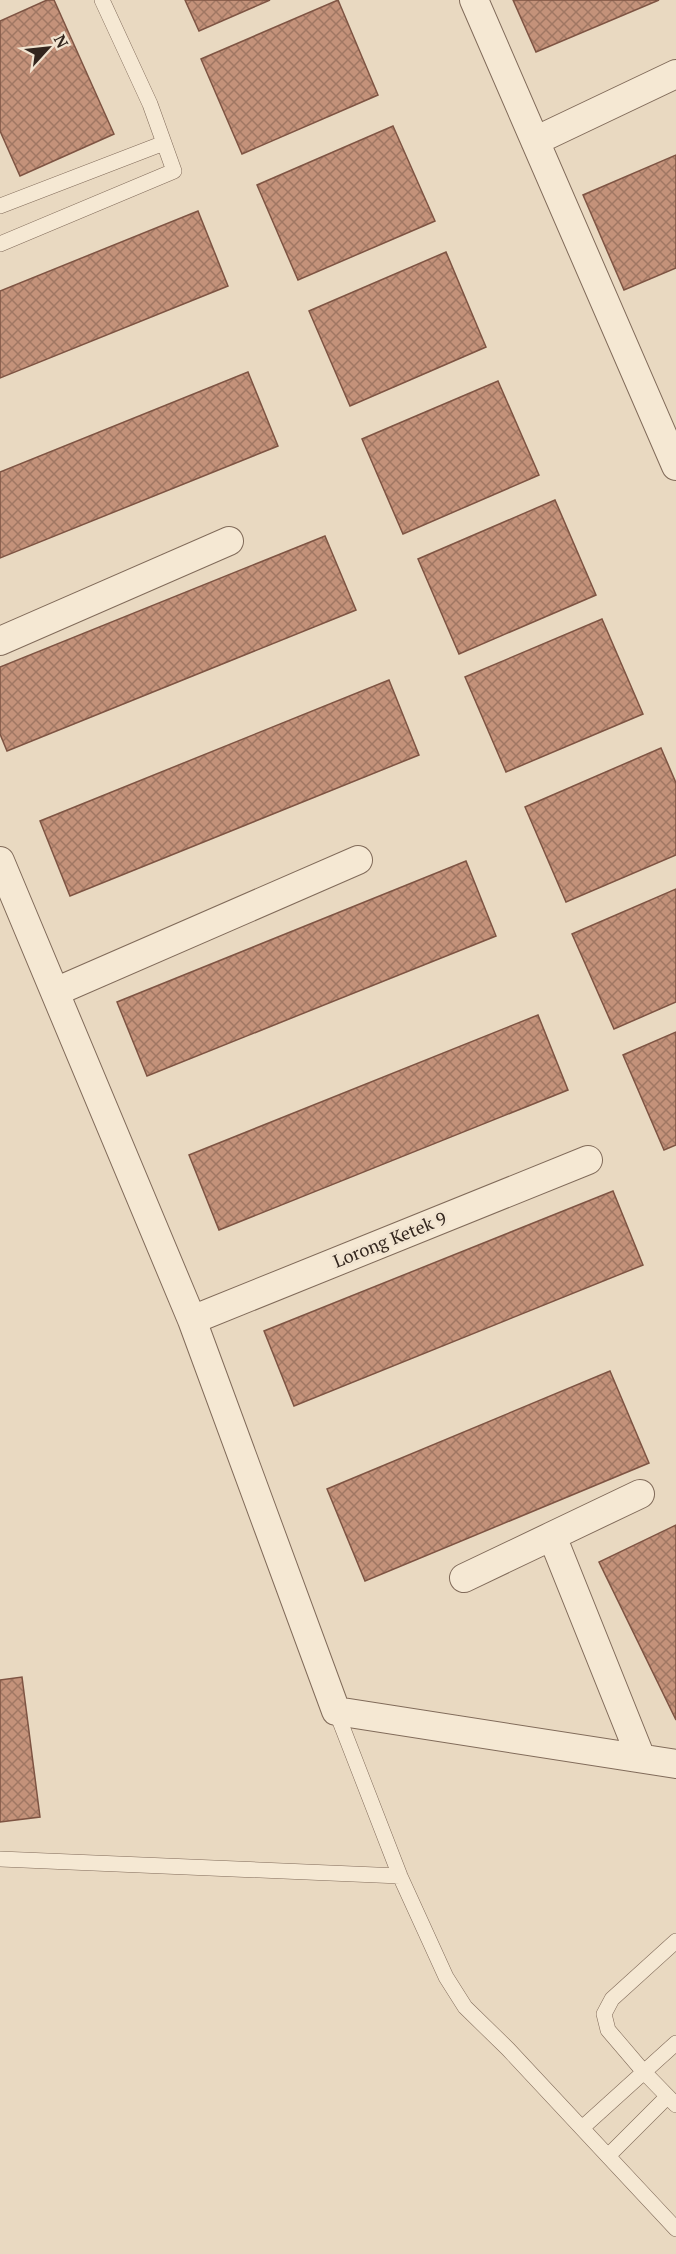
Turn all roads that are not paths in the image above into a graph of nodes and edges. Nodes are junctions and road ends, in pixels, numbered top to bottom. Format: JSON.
{"nodes":[{"id":1,"x":102,"y":0,"type":"edge"},
{"id":2,"x":474,"y":0,"type":"edge"},
{"id":3,"x":676,"y":74,"type":"edge"},
{"id":4,"x":535,"y":141,"type":"junction"},
{"id":5,"x":164,"y":142,"type":"junction"},
{"id":6,"x":0,"y":206,"type":"edge"},
{"id":7,"x":0,"y":244,"type":"edge"},
{"id":8,"x":676,"y":466,"type":"edge"},
{"id":9,"x":229,"y":541,"type":"dead end"},
{"id":10,"x":0,"y":641,"type":"edge"},
{"id":11,"x":358,"y":860,"type":"dead end"},
{"id":12,"x":0,"y":861,"type":"edge"},
{"id":13,"x":55,"y":992,"type":"junction"},
{"id":14,"x":588,"y":1160,"type":"dead end"},
{"id":15,"x":192,"y":1320,"type":"junction"},
{"id":16,"x":640,"y":1494,"type":"dead end"},
{"id":17,"x":552,"y":1536,"type":"junction"},
{"id":18,"x":464,"y":1578,"type":"dead end"},
{"id":19,"x":336,"y":1711,"type":"junction"},
{"id":20,"x":641,"y":1758,"type":"junction"},
{"id":21,"x":676,"y":1764,"type":"edge"},
{"id":22,"x":0,"y":1859,"type":"edge"},
{"id":23,"x":400,"y":1876,"type":"junction"},
{"id":24,"x":676,"y":1941,"type":"edge"},
{"id":25,"x":676,"y":2043,"type":"edge"},
{"id":26,"x":643,"y":2071,"type":"junction"},
{"id":27,"x":671,"y":2101,"type":"edge"},
{"id":28,"x":582,"y":2128,"type":"junction"},
{"id":29,"x":608,"y":2156,"type":"junction"},
{"id":30,"x":676,"y":2229,"type":"edge"}],
"edges":[{"from":1,"to":5,"type":"lane"},
{"from":2,"to":4,"type":"street"},
{"from":3,"to":4,"type":"street"},
{"from":4,"to":8,"type":"street"},
{"from":5,"to":6,"type":"lane"},
{"from":5,"to":7,"type":"lane"},
{"from":9,"to":10,"type":"street"},
{"from":11,"to":13,"type":"street"},
{"from":12,"to":13,"type":"street"},
{"from":13,"to":15,"type":"street"},
{"from":14,"to":15,"type":"street","name":"Lorong Ketek 9"},
{"from":15,"to":19,"type":"street"},
{"from":16,"to":17,"type":"street"},
{"from":17,"to":18,"type":"street"},
{"from":17,"to":20,"type":"street"},
{"from":19,"to":20,"type":"street"},
{"from":19,"to":23,"type":"lane"},
{"from":20,"to":21,"type":"street"},
{"from":22,"to":23,"type":"lane"},
{"from":23,"to":28,"type":"lane"},
{"from":24,"to":26,"type":"lane"},
{"from":25,"to":26,"type":"lane"},
{"from":26,"to":27,"type":"lane"},
{"from":26,"to":28,"type":"lane"},
{"from":27,"to":29,"type":"lane"},
{"from":28,"to":29,"type":"lane"},
{"from":29,"to":30,"type":"lane"}]}
